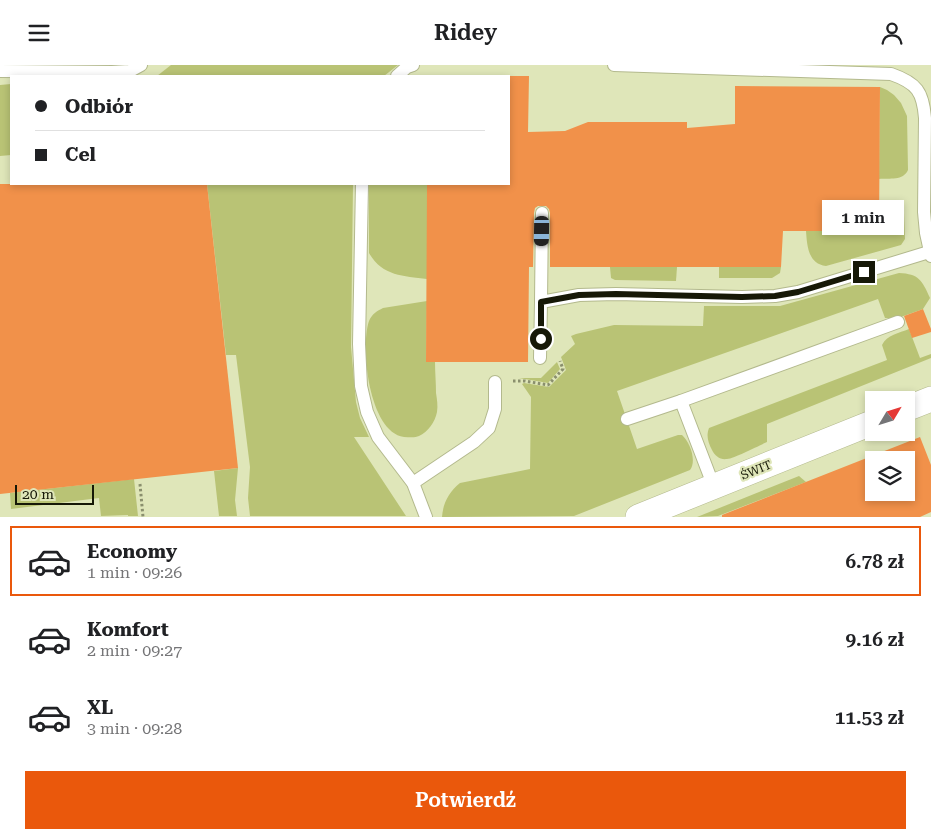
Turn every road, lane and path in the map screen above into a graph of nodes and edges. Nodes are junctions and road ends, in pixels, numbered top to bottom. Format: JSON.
{"nodes":[{"id":1,"x":141,"y":65,"type":"edge"},
{"id":2,"x":413,"y":65,"type":"edge"},
{"id":3,"x":614,"y":65,"type":"edge"},
{"id":4,"x":0,"y":71,"type":"edge"},
{"id":5,"x":398,"y":75,"type":"edge"},
{"id":6,"x":362,"y":185,"type":"edge"},
{"id":7,"x":542,"y":213,"type":"dead end"},
{"id":8,"x":930,"y":254,"type":"edge"},
{"id":9,"x":541,"y":302,"type":"junction"},
{"id":10,"x":898,"y":322,"type":"dead end"},
{"id":11,"x":540,"y":358,"type":"dead end"},
{"id":12,"x":560,"y":359,"type":"dead end"},
{"id":13,"x":525,"y":381,"type":"dead end"},
{"id":14,"x":495,"y":382,"type":"dead end"},
{"id":15,"x":931,"y":399,"type":"edge"},
{"id":16,"x":681,"y":401,"type":"junction"},
{"id":17,"x":915,"y":405,"type":"edge"},
{"id":18,"x":627,"y":419,"type":"dead end"},
{"id":19,"x":865,"y":426,"type":"edge"},
{"id":20,"x":413,"y":483,"type":"junction"},
{"id":21,"x":140,"y":484,"type":"dead end"},
{"id":22,"x":714,"y":487,"type":"junction"},
{"id":23,"x":143,"y":517,"type":"edge"},
{"id":24,"x":426,"y":517,"type":"edge"},
{"id":25,"x":638,"y":517,"type":"edge"}],
"edges":[{"from":1,"to":4,"type":"lane"},
{"from":2,"to":5,"type":"lane"},
{"from":3,"to":8,"type":"lane"},
{"from":6,"to":20,"type":"lane"},
{"from":7,"to":9,"type":"lane"},
{"from":8,"to":9,"type":"lane"},
{"from":9,"to":11,"type":"lane"},
{"from":10,"to":16,"type":"lane"},
{"from":12,"to":13,"type":"path"},
{"from":14,"to":20,"type":"lane"},
{"from":15,"to":17,"type":"street"},
{"from":16,"to":18,"type":"lane"},
{"from":16,"to":22,"type":"lane"},
{"from":19,"to":22,"type":"street","name":"ŚWIT"},
{"from":20,"to":24,"type":"lane"},
{"from":21,"to":23,"type":"path"},
{"from":22,"to":25,"type":"street","name":"ŚWIT"}]}
